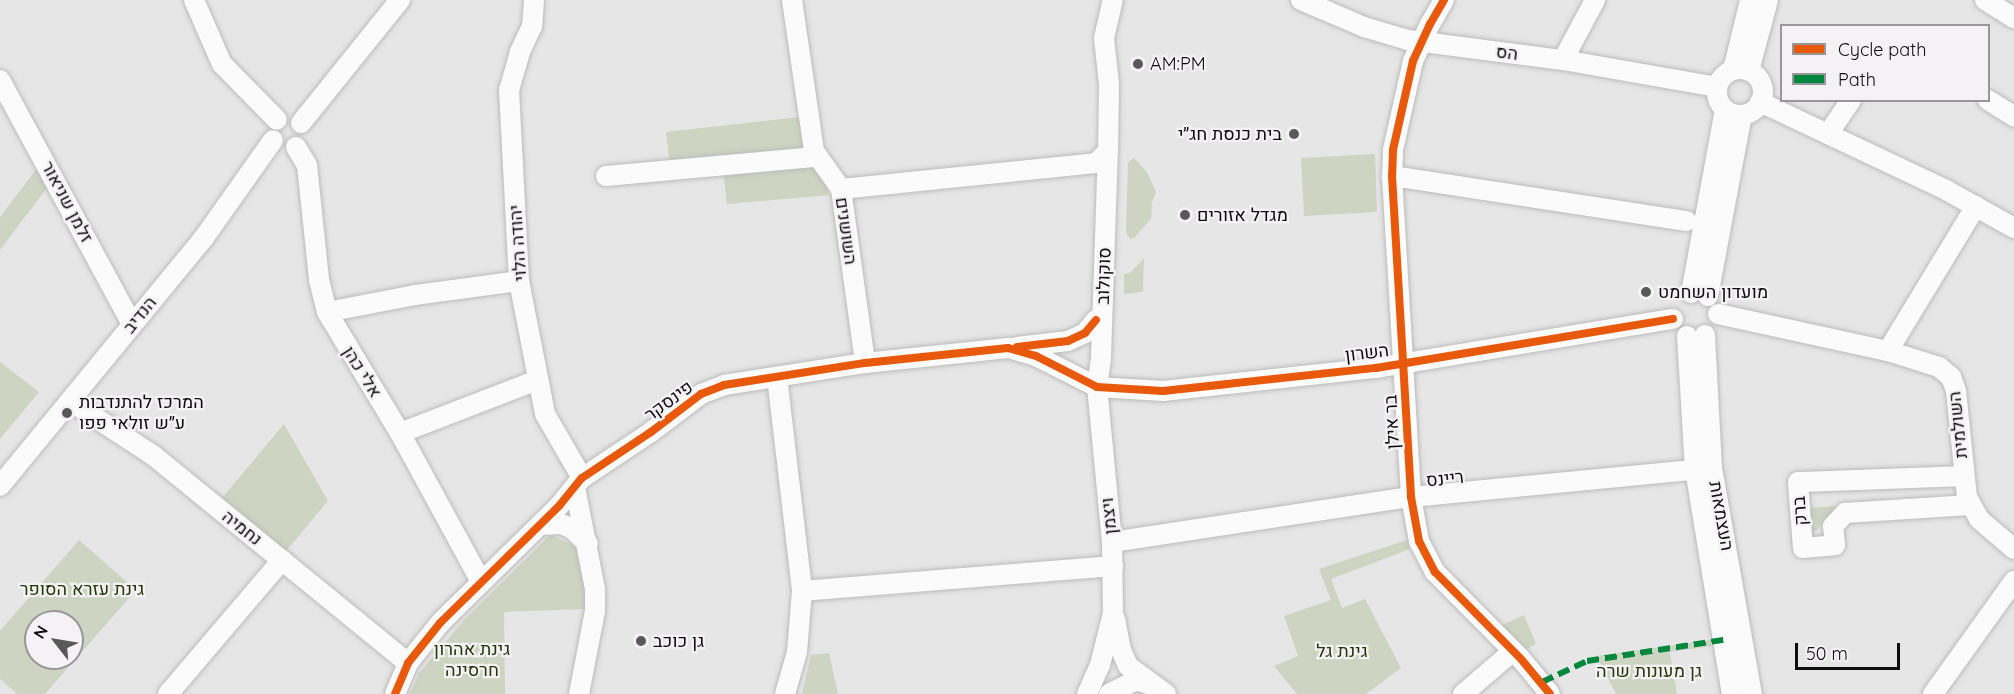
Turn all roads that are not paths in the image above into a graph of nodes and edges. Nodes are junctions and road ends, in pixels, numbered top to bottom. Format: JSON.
{"nodes":[{"id":1,"x":194,"y":0,"type":"edge"},
{"id":2,"x":400,"y":0,"type":"edge"},
{"id":3,"x":534,"y":0,"type":"edge"},
{"id":4,"x":792,"y":0,"type":"edge"},
{"id":5,"x":1107,"y":0,"type":"edge"},
{"id":6,"x":1113,"y":0,"type":"edge"},
{"id":7,"x":1301,"y":0,"type":"edge"},
{"id":8,"x":1444,"y":0,"type":"edge"},
{"id":9,"x":1595,"y":0,"type":"edge"},
{"id":10,"x":1750,"y":0,"type":"edge"},
{"id":11,"x":1768,"y":0,"type":"edge"},
{"id":12,"x":1985,"y":0,"type":"edge"},
{"id":13,"x":2014,"y":18,"type":"edge"},
{"id":14,"x":1422,"y":42,"type":"junction"},
{"id":15,"x":1563,"y":60,"type":"junction"},
{"id":16,"x":1741,"y":71,"type":"junction"},
{"id":17,"x":0,"y":80,"type":"edge"},
{"id":18,"x":1717,"y":87,"type":"junction"},
{"id":19,"x":1990,"y":101,"type":"edge"},
{"id":20,"x":1760,"y":102,"type":"junction"},
{"id":21,"x":1850,"y":102,"type":"edge"},
{"id":22,"x":1734,"y":112,"type":"junction"},
{"id":23,"x":2014,"y":116,"type":"edge"},
{"id":24,"x":277,"y":120,"type":"junction"},
{"id":25,"x":301,"y":123,"type":"junction"},
{"id":26,"x":1828,"y":134,"type":"junction"},
{"id":27,"x":273,"y":140,"type":"junction"},
{"id":28,"x":296,"y":147,"type":"junction"},
{"id":29,"x":814,"y":151,"type":"junction"},
{"id":30,"x":1102,"y":157,"type":"junction"},
{"id":31,"x":606,"y":176,"type":"dead end"},
{"id":32,"x":1392,"y":176,"type":"junction"},
{"id":33,"x":841,"y":189,"type":"junction"},
{"id":34,"x":1976,"y":206,"type":"junction"},
{"id":35,"x":1687,"y":221,"type":"dead end"},
{"id":36,"x":2014,"y":228,"type":"edge"},
{"id":37,"x":519,"y":281,"type":"junction"},
{"id":38,"x":1699,"y":295,"type":"junction"},
{"id":39,"x":327,"y":312,"type":"junction"},
{"id":40,"x":1718,"y":314,"type":"junction"},
{"id":41,"x":1673,"y":319,"type":"junction"},
{"id":42,"x":1096,"y":320,"type":"junction"},
{"id":43,"x":132,"y":324,"type":"junction"},
{"id":44,"x":1696,"y":336,"type":"junction"},
{"id":45,"x":1008,"y":348,"type":"junction"},
{"id":46,"x":1888,"y":351,"type":"junction"},
{"id":47,"x":865,"y":363,"type":"junction"},
{"id":48,"x":1404,"y":363,"type":"junction"},
{"id":49,"x":777,"y":377,"type":"junction"},
{"id":50,"x":537,"y":380,"type":"junction"},
{"id":51,"x":1094,"y":386,"type":"junction"},
{"id":52,"x":70,"y":401,"type":"junction"},
{"id":53,"x":1098,"y":419,"type":"joint"},
{"id":54,"x":400,"y":433,"type":"junction"},
{"id":55,"x":1704,"y":469,"type":"junction"},
{"id":56,"x":1963,"y":476,"type":"junction"},
{"id":57,"x":578,"y":483,"type":"junction"},
{"id":58,"x":0,"y":486,"type":"edge"},
{"id":59,"x":1411,"y":498,"type":"junction"},
{"id":60,"x":1970,"y":505,"type":"junction"},
{"id":61,"x":540,"y":525,"type":"junction"},
{"id":62,"x":1112,"y":542,"type":"junction"},
{"id":63,"x":588,"y":544,"type":"junction"},
{"id":64,"x":2014,"y":549,"type":"edge"},
{"id":65,"x":282,"y":560,"type":"junction"},
{"id":66,"x":1113,"y":566,"type":"junction"},
{"id":67,"x":480,"y":580,"type":"junction"},
{"id":68,"x":2014,"y":581,"type":"edge"},
{"id":69,"x":802,"y":591,"type":"junction"},
{"id":70,"x":1113,"y":613,"type":"junction"},
{"id":71,"x":1513,"y":651,"type":"junction"},
{"id":72,"x":408,"y":663,"type":"junction"},
{"id":73,"x":1163,"y":692,"type":"edge"},
{"id":74,"x":168,"y":694,"type":"edge"},
{"id":75,"x":395,"y":694,"type":"edge"},
{"id":76,"x":579,"y":694,"type":"edge"},
{"id":77,"x":785,"y":694,"type":"edge"},
{"id":78,"x":1087,"y":694,"type":"edge"},
{"id":79,"x":1109,"y":694,"type":"edge"},
{"id":80,"x":1463,"y":694,"type":"edge"},
{"id":81,"x":1550,"y":694,"type":"edge"},
{"id":82,"x":1732,"y":694,"type":"edge"},
{"id":83,"x":1752,"y":694,"type":"edge"},
{"id":84,"x":1933,"y":694,"type":"edge"}],
"edges":[{"from":1,"to":24,"type":"street"},
{"from":2,"to":25,"type":"street"},
{"from":3,"to":37,"type":"street","name":"יהודה הלוי"},
{"from":4,"to":29,"type":"street"},
{"from":5,"to":30,"type":"street","name":"סוקולוב"},
{"from":6,"to":30,"type":"street","name":"סוקולוב"},
{"from":7,"to":14,"type":"street","name":"הס"},
{"from":8,"to":14,"type":"street","name":"בר אילן"},
{"from":9,"to":15,"type":"street"},
{"from":10,"to":16,"type":"street"},
{"from":11,"to":16,"type":"street"},
{"from":12,"to":13,"type":"street"},
{"from":14,"to":15,"type":"street","name":"הס"},
{"from":14,"to":32,"type":"street","name":"בר אילן"},
{"from":15,"to":18,"type":"street","name":"הס"},
{"from":16,"to":18,"type":"street"},
{"from":16,"to":20,"type":"street"},
{"from":17,"to":43,"type":"street","name":"זלמן שניאור"},
{"from":18,"to":22,"type":"street"},
{"from":19,"to":23,"type":"street"},
{"from":20,"to":22,"type":"street"},
{"from":20,"to":26,"type":"street"},
{"from":21,"to":26,"type":"street"},
{"from":22,"to":38,"type":"street"},
{"from":24,"to":25,"type":"street"},
{"from":24,"to":27,"type":"street"},
{"from":25,"to":28,"type":"street"},
{"from":26,"to":34,"type":"street"},
{"from":27,"to":28,"type":"street"},
{"from":27,"to":43,"type":"street","name":"הנדיב"},
{"from":28,"to":39,"type":"street","name":"אלי כהן"},
{"from":29,"to":31,"type":"street"},
{"from":29,"to":33,"type":"street","name":"השושנים"},
{"from":30,"to":33,"type":"street"},
{"from":30,"to":42,"type":"street","name":"סוקולוב"},
{"from":30,"to":51,"type":"street","name":"סוקולוב"},
{"from":32,"to":35,"type":"street"},
{"from":32,"to":48,"type":"street","name":"בר אילן"},
{"from":33,"to":47,"type":"street","name":"השושנים"},
{"from":34,"to":36,"type":"street"},
{"from":34,"to":46,"type":"street"},
{"from":37,"to":39,"type":"street"},
{"from":37,"to":50,"type":"street","name":"יהודה הלוי"},
{"from":38,"to":40,"type":"street"},
{"from":38,"to":41,"type":"street"},
{"from":39,"to":54,"type":"street","name":"אלי כהן"},
{"from":40,"to":44,"type":"street"},
{"from":40,"to":46,"type":"street"},
{"from":41,"to":44,"type":"street"},
{"from":41,"to":48,"type":"street","name":"השרון"},
{"from":42,"to":45,"type":"street"},
{"from":42,"to":51,"type":"street","name":"סוקולוב"},
{"from":43,"to":52,"type":"street","name":"הנדיב"},
{"from":44,"to":55,"type":"street","name":"העצמאות"},
{"from":45,"to":47,"type":"street","name":"פינסקר"},
{"from":45,"to":51,"type":"street","name":"פינסקר"},
{"from":46,"to":56,"type":"street","name":"השולמית"},
{"from":47,"to":49,"type":"street","name":"פינסקר"},
{"from":48,"to":51,"type":"street","name":"השרון"},
{"from":48,"to":59,"type":"street","name":"בר אילן"},
{"from":49,"to":57,"type":"street","name":"פינסקר"},
{"from":49,"to":69,"type":"street"},
{"from":50,"to":54,"type":"street"},
{"from":50,"to":57,"type":"street","name":"יהודה הלוי"},
{"from":51,"to":53,"type":"street","name":"סוקולוב"},
{"from":52,"to":58,"type":"street","name":"הנדיב"},
{"from":52,"to":65,"type":"street","name":"נחמיה"},
{"from":53,"to":62,"type":"street","name":"ויצמן"},
{"from":54,"to":67,"type":"street","name":"אלי כהן"},
{"from":55,"to":59,"type":"street","name":"ריינס"},
{"from":55,"to":82,"type":"street","name":"העצמאות"},
{"from":55,"to":83,"type":"street","name":"העצמאות"},
{"from":56,"to":60,"type":"street","name":"השולמית"},
{"from":56,"to":60,"type":"street","name":"ברק"},
{"from":57,"to":61,"type":"street","name":"פינסקר"},
{"from":57,"to":63,"type":"street","name":"יהודה הלוי"},
{"from":59,"to":62,"type":"street","name":"ריינס"},
{"from":59,"to":71,"type":"street","name":"בר אילן"},
{"from":60,"to":64,"type":"street","name":"השולמית"},
{"from":61,"to":63,"type":"street"},
{"from":61,"to":67,"type":"street","name":"פינסקר"},
{"from":62,"to":66,"type":"street","name":"ויצמן"},
{"from":63,"to":76,"type":"street","name":"יהודה הלוי"},
{"from":65,"to":72,"type":"street","name":"נחמיה"},
{"from":65,"to":74,"type":"street"},
{"from":66,"to":69,"type":"street"},
{"from":66,"to":70,"type":"street","name":"ויצמן"},
{"from":67,"to":72,"type":"street","name":"פינסקר"},
{"from":68,"to":84,"type":"street"},
{"from":69,"to":77,"type":"street"},
{"from":70,"to":73,"type":"street","name":"ויצמן"},
{"from":70,"to":78,"type":"street","name":"ויצמן"},
{"from":71,"to":80,"type":"street"},
{"from":71,"to":81,"type":"street","name":"בר אילן"},
{"from":72,"to":75,"type":"street","name":"פינסקר"},
{"from":73,"to":79,"type":"street","name":"ויצמן"}]}
